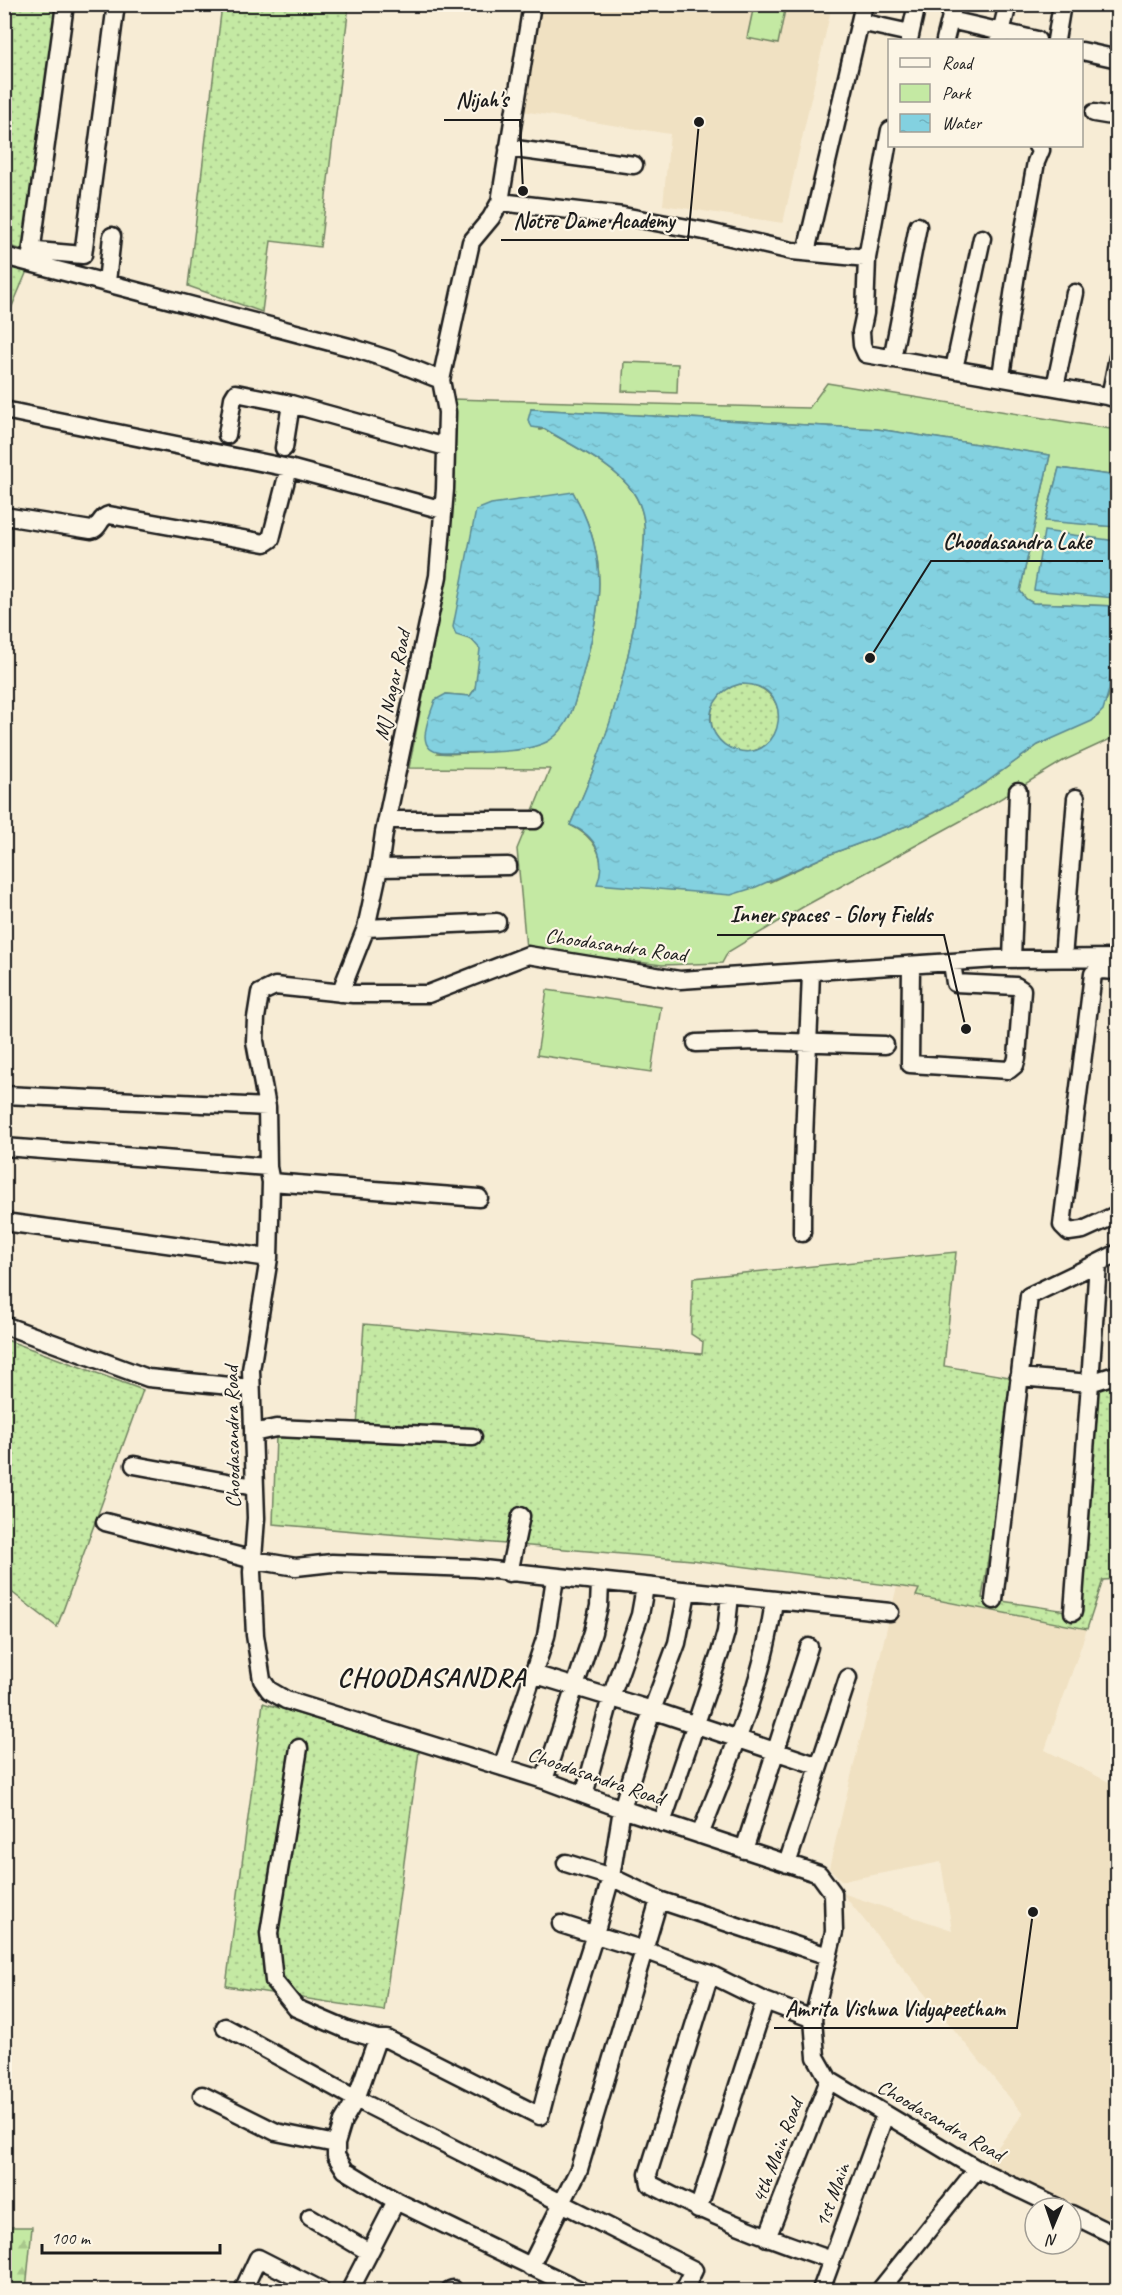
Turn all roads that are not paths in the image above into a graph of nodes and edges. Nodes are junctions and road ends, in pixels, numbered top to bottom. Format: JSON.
{"nodes":[{"id":1,"x":65,"y":4,"type":"edge"},
{"id":2,"x":116,"y":4,"type":"edge"},
{"id":3,"x":532,"y":4,"type":"edge"},
{"id":4,"x":864,"y":4,"type":"edge"},
{"id":5,"x":917,"y":4,"type":"edge"},
{"id":6,"x":1008,"y":4,"type":"edge"},
{"id":7,"x":1062,"y":4,"type":"edge"},
{"id":8,"x":952,"y":12,"type":"edge"},
{"id":9,"x":860,"y":22,"type":"junction"},
{"id":10,"x":1001,"y":36,"type":"edge"},
{"id":11,"x":910,"y":37,"type":"edge"},
{"id":12,"x":945,"y":39,"type":"edge"},
{"id":13,"x":1028,"y":39,"type":"edge"},
{"id":14,"x":1056,"y":39,"type":"edge"},
{"id":15,"x":1083,"y":51,"type":"edge"},
{"id":16,"x":1118,"y":59,"type":"edge"},
{"id":17,"x":1094,"y":113,"type":"dead end"},
{"id":18,"x":1118,"y":117,"type":"edge"},
{"id":19,"x":888,"y":141,"type":"edge"},
{"id":20,"x":1038,"y":147,"type":"edge"},
{"id":21,"x":508,"y":148,"type":"junction"},
{"id":22,"x":634,"y":165,"type":"dead end"},
{"id":23,"x":500,"y":202,"type":"junction"},
{"id":24,"x":918,"y":226,"type":"dead end"},
{"id":25,"x":112,"y":236,"type":"dead end"},
{"id":26,"x":982,"y":238,"type":"dead end"},
{"id":27,"x":806,"y":252,"type":"junction"},
{"id":28,"x":4,"y":256,"type":"edge"},
{"id":29,"x":33,"y":256,"type":"junction"},
{"id":30,"x":867,"y":258,"type":"junction"},
{"id":31,"x":107,"y":282,"type":"junction"},
{"id":32,"x":1075,"y":293,"type":"dead end"},
{"id":33,"x":1118,"y":357,"type":"edge"},
{"id":34,"x":892,"y":359,"type":"junction"},
{"id":35,"x":954,"y":369,"type":"junction"},
{"id":36,"x":1001,"y":376,"type":"junction"},
{"id":37,"x":441,"y":380,"type":"junction"},
{"id":38,"x":1055,"y":387,"type":"junction"},
{"id":39,"x":1114,"y":398,"type":"edge"},
{"id":40,"x":291,"y":404,"type":"junction"},
{"id":41,"x":4,"y":410,"type":"edge"},
{"id":42,"x":227,"y":435,"type":"dead end"},
{"id":43,"x":446,"y":447,"type":"junction"},
{"id":44,"x":284,"y":448,"type":"dead end"},
{"id":45,"x":289,"y":468,"type":"junction"},
{"id":46,"x":444,"y":510,"type":"junction"},
{"id":47,"x":4,"y":516,"type":"edge"},
{"id":48,"x":1018,"y":791,"type":"dead end"},
{"id":49,"x":1076,"y":798,"type":"dead end"},
{"id":50,"x":387,"y":820,"type":"junction"},
{"id":51,"x":535,"y":820,"type":"dead end"},
{"id":52,"x":508,"y":866,"type":"dead end"},
{"id":53,"x":379,"y":868,"type":"junction"},
{"id":54,"x":497,"y":922,"type":"dead end"},
{"id":55,"x":366,"y":928,"type":"junction"},
{"id":56,"x":1063,"y":958,"type":"junction"},
{"id":57,"x":1118,"y":958,"type":"edge"},
{"id":58,"x":1012,"y":959,"type":"junction"},
{"id":59,"x":952,"y":963,"type":"junction"},
{"id":60,"x":1118,"y":971,"type":"edge"},
{"id":61,"x":811,"y":972,"type":"junction"},
{"id":62,"x":912,"y":973,"type":"junction"},
{"id":63,"x":340,"y":993,"type":"junction"},
{"id":64,"x":809,"y":1042,"type":"junction"},
{"id":65,"x":696,"y":1043,"type":"dead end"},
{"id":66,"x":885,"y":1045,"type":"dead end"},
{"id":67,"x":4,"y":1095,"type":"edge"},
{"id":68,"x":267,"y":1107,"type":"junction"},
{"id":69,"x":4,"y":1148,"type":"edge"},
{"id":70,"x":269,"y":1174,"type":"junction"},
{"id":71,"x":478,"y":1198,"type":"dead end"},
{"id":72,"x":1118,"y":1214,"type":"edge"},
{"id":73,"x":4,"y":1222,"type":"edge"},
{"id":74,"x":802,"y":1233,"type":"dead end"},
{"id":75,"x":1118,"y":1253,"type":"edge"},
{"id":76,"x":269,"y":1258,"type":"junction"},
{"id":77,"x":1098,"y":1263,"type":"junction"},
{"id":78,"x":4,"y":1325,"type":"edge"},
{"id":79,"x":1118,"y":1374,"type":"edge"},
{"id":80,"x":1019,"y":1377,"type":"junction"},
{"id":81,"x":1090,"y":1383,"type":"junction"},
{"id":82,"x":251,"y":1388,"type":"junction"},
{"id":83,"x":253,"y":1433,"type":"junction"},
{"id":84,"x":473,"y":1437,"type":"dead end"},
{"id":85,"x":134,"y":1465,"type":"dead end"},
{"id":86,"x":254,"y":1487,"type":"junction"},
{"id":87,"x":521,"y":1516,"type":"dead end"},
{"id":88,"x":105,"y":1522,"type":"dead end"},
{"id":89,"x":254,"y":1560,"type":"junction"},
{"id":90,"x":509,"y":1573,"type":"junction"},
{"id":91,"x":555,"y":1578,"type":"junction"},
{"id":92,"x":600,"y":1583,"type":"junction"},
{"id":93,"x":645,"y":1587,"type":"junction"},
{"id":94,"x":687,"y":1592,"type":"junction"},
{"id":95,"x":730,"y":1596,"type":"junction"},
{"id":96,"x":774,"y":1600,"type":"junction"},
{"id":97,"x":994,"y":1600,"type":"dead end"},
{"id":98,"x":890,"y":1612,"type":"dead end"},
{"id":99,"x":1073,"y":1612,"type":"dead end"},
{"id":100,"x":809,"y":1647,"type":"dead end"},
{"id":101,"x":533,"y":1674,"type":"junction"},
{"id":102,"x":848,"y":1678,"type":"dead end"},
{"id":103,"x":574,"y":1687,"type":"junction"},
{"id":104,"x":611,"y":1697,"type":"junction"},
{"id":105,"x":652,"y":1710,"type":"junction"},
{"id":106,"x":697,"y":1725,"type":"junction"},
{"id":107,"x":737,"y":1739,"type":"junction"},
{"id":108,"x":299,"y":1748,"type":"dead end"},
{"id":109,"x":776,"y":1751,"type":"junction"},
{"id":110,"x":819,"y":1766,"type":"junction"},
{"id":111,"x":502,"y":1767,"type":"junction"},
{"id":112,"x":544,"y":1780,"type":"junction"},
{"id":113,"x":584,"y":1795,"type":"junction"},
{"id":114,"x":622,"y":1809,"type":"junction"},
{"id":115,"x":662,"y":1822,"type":"junction"},
{"id":116,"x":700,"y":1835,"type":"junction"},
{"id":117,"x":744,"y":1850,"type":"junction"},
{"id":118,"x":566,"y":1863,"type":"dead end"},
{"id":119,"x":787,"y":1864,"type":"junction"},
{"id":120,"x":611,"y":1877,"type":"junction"},
{"id":121,"x":659,"y":1900,"type":"junction"},
{"id":122,"x":561,"y":1924,"type":"dead end"},
{"id":123,"x":595,"y":1934,"type":"junction"},
{"id":124,"x":644,"y":1950,"type":"junction"},
{"id":125,"x":828,"y":1956,"type":"junction"},
{"id":126,"x":710,"y":1974,"type":"junction"},
{"id":127,"x":765,"y":2001,"type":"junction"},
{"id":128,"x":813,"y":2019,"type":"junction"},
{"id":129,"x":225,"y":2027,"type":"dead end"},
{"id":130,"x":377,"y":2039,"type":"junction"},
{"id":131,"x":829,"y":2080,"type":"junction"},
{"id":132,"x":202,"y":2095,"type":"dead end"},
{"id":133,"x":356,"y":2099,"type":"junction"},
{"id":134,"x":885,"y":2115,"type":"junction"},
{"id":135,"x":336,"y":2144,"type":"junction"},
{"id":136,"x":977,"y":2169,"type":"junction"},
{"id":137,"x":1034,"y":2196,"type":"edge"},
{"id":138,"x":396,"y":2201,"type":"junction"},
{"id":139,"x":562,"y":2204,"type":"junction"},
{"id":140,"x":698,"y":2210,"type":"junction"},
{"id":141,"x":310,"y":2217,"type":"dead end"},
{"id":142,"x":1083,"y":2220,"type":"edge"},
{"id":143,"x":1118,"y":2236,"type":"edge"},
{"id":144,"x":767,"y":2238,"type":"junction"},
{"id":145,"x":369,"y":2252,"type":"junction"},
{"id":146,"x":832,"y":2260,"type":"junction"},
{"id":147,"x":530,"y":2267,"type":"junction"},
{"id":148,"x":300,"y":2285,"type":"edge"},
{"id":149,"x":243,"y":2290,"type":"edge"},
{"id":150,"x":321,"y":2290,"type":"edge"},
{"id":151,"x":350,"y":2290,"type":"edge"},
{"id":152,"x":580,"y":2290,"type":"edge"},
{"id":153,"x":684,"y":2290,"type":"edge"},
{"id":154,"x":821,"y":2290,"type":"edge"},
{"id":155,"x":880,"y":2290,"type":"edge"}],
"edges":[{"from":1,"to":29,"type":"street"},
{"from":2,"to":29,"type":"street"},
{"from":3,"to":21,"type":"street"},
{"from":4,"to":9,"type":"street"},
{"from":5,"to":11,"type":"street"},
{"from":6,"to":10,"type":"street"},
{"from":7,"to":14,"type":"street"},
{"from":8,"to":10,"type":"street"},
{"from":8,"to":12,"type":"street"},
{"from":9,"to":11,"type":"street"},
{"from":9,"to":27,"type":"street"},
{"from":10,"to":13,"type":"street"},
{"from":15,"to":16,"type":"street"},
{"from":17,"to":18,"type":"street"},
{"from":19,"to":30,"type":"street"},
{"from":20,"to":36,"type":"street"},
{"from":21,"to":22,"type":"street"},
{"from":21,"to":23,"type":"street"},
{"from":23,"to":27,"type":"street"},
{"from":23,"to":37,"type":"street"},
{"from":24,"to":34,"type":"street"},
{"from":25,"to":31,"type":"street"},
{"from":26,"to":35,"type":"street"},
{"from":27,"to":30,"type":"street"},
{"from":28,"to":29,"type":"street"},
{"from":29,"to":31,"type":"street"},
{"from":30,"to":34,"type":"street"},
{"from":31,"to":37,"type":"street"},
{"from":32,"to":38,"type":"street"},
{"from":33,"to":39,"type":"street"},
{"from":34,"to":35,"type":"street"},
{"from":35,"to":36,"type":"street"},
{"from":36,"to":38,"type":"street"},
{"from":37,"to":43,"type":"street","name":"MJ Nagar Road"},
{"from":38,"to":39,"type":"street"},
{"from":40,"to":42,"type":"street"},
{"from":40,"to":43,"type":"street"},
{"from":40,"to":44,"type":"street"},
{"from":41,"to":45,"type":"street"},
{"from":43,"to":46,"type":"street","name":"MJ Nagar Road"},
{"from":45,"to":46,"type":"street"},
{"from":45,"to":47,"type":"street"},
{"from":46,"to":50,"type":"street","name":"MJ Nagar Road"},
{"from":48,"to":58,"type":"street"},
{"from":49,"to":56,"type":"street"},
{"from":50,"to":51,"type":"street"},
{"from":50,"to":53,"type":"street","name":"MJ Nagar Road"},
{"from":52,"to":53,"type":"street"},
{"from":53,"to":55,"type":"street","name":"MJ Nagar Road"},
{"from":54,"to":55,"type":"street"},
{"from":55,"to":63,"type":"street","name":"MJ Nagar Road"},
{"from":56,"to":57,"type":"street","name":"Choodasandra Road"},
{"from":56,"to":58,"type":"street","name":"Choodasandra Road"},
{"from":58,"to":59,"type":"street","name":"Choodasandra Road"},
{"from":59,"to":62,"type":"street","name":"Choodasandra Road"},
{"from":59,"to":62,"type":"street"},
{"from":60,"to":72,"type":"street"},
{"from":61,"to":62,"type":"street","name":"Choodasandra Road"},
{"from":61,"to":63,"type":"street","name":"Choodasandra Road"},
{"from":61,"to":64,"type":"street"},
{"from":63,"to":68,"type":"street","name":"Choodasandra Road"},
{"from":64,"to":65,"type":"street"},
{"from":64,"to":66,"type":"street"},
{"from":64,"to":74,"type":"street"},
{"from":67,"to":68,"type":"street"},
{"from":68,"to":70,"type":"street","name":"Choodasandra Road"},
{"from":69,"to":70,"type":"street"},
{"from":70,"to":71,"type":"street"},
{"from":70,"to":76,"type":"street","name":"Choodasandra Road"},
{"from":73,"to":76,"type":"street"},
{"from":75,"to":77,"type":"street"},
{"from":76,"to":82,"type":"street","name":"Choodasandra Road"},
{"from":77,"to":80,"type":"street"},
{"from":77,"to":81,"type":"street"},
{"from":78,"to":82,"type":"street"},
{"from":79,"to":81,"type":"street"},
{"from":80,"to":81,"type":"street"},
{"from":80,"to":97,"type":"street"},
{"from":81,"to":99,"type":"street"},
{"from":82,"to":83,"type":"street","name":"Choodasandra Road"},
{"from":83,"to":84,"type":"street"},
{"from":83,"to":86,"type":"street","name":"Choodasandra Road"},
{"from":85,"to":86,"type":"street"},
{"from":86,"to":89,"type":"street","name":"Choodasandra Road"},
{"from":87,"to":90,"type":"street"},
{"from":88,"to":89,"type":"street"},
{"from":89,"to":90,"type":"street"},
{"from":89,"to":111,"type":"street","name":"Choodasandra Road"},
{"from":90,"to":91,"type":"street"},
{"from":91,"to":92,"type":"street"},
{"from":91,"to":101,"type":"street"},
{"from":92,"to":93,"type":"street"},
{"from":92,"to":103,"type":"street"},
{"from":93,"to":94,"type":"street"},
{"from":93,"to":104,"type":"street"},
{"from":94,"to":95,"type":"street"},
{"from":94,"to":105,"type":"street"},
{"from":95,"to":96,"type":"street"},
{"from":95,"to":106,"type":"street"},
{"from":96,"to":98,"type":"street"},
{"from":96,"to":107,"type":"street"},
{"from":100,"to":109,"type":"street"},
{"from":101,"to":103,"type":"street"},
{"from":101,"to":111,"type":"street"},
{"from":102,"to":110,"type":"street"},
{"from":103,"to":104,"type":"street"},
{"from":103,"to":112,"type":"street"},
{"from":104,"to":105,"type":"street"},
{"from":104,"to":113,"type":"street"},
{"from":105,"to":106,"type":"street"},
{"from":105,"to":114,"type":"street"},
{"from":106,"to":107,"type":"street"},
{"from":106,"to":115,"type":"street"},
{"from":107,"to":109,"type":"street"},
{"from":107,"to":116,"type":"street"},
{"from":108,"to":130,"type":"street"},
{"from":109,"to":110,"type":"street"},
{"from":109,"to":117,"type":"street"},
{"from":110,"to":119,"type":"street"},
{"from":111,"to":112,"type":"street","name":"Choodasandra Road"},
{"from":112,"to":113,"type":"street","name":"Choodasandra Road"},
{"from":113,"to":114,"type":"street","name":"Choodasandra Road"},
{"from":114,"to":115,"type":"street","name":"Choodasandra Road"},
{"from":114,"to":120,"type":"street"},
{"from":115,"to":116,"type":"street","name":"Choodasandra Road"},
{"from":116,"to":117,"type":"street","name":"Choodasandra Road"},
{"from":117,"to":119,"type":"street","name":"Choodasandra Road"},
{"from":118,"to":120,"type":"street"},
{"from":119,"to":125,"type":"street","name":"Choodasandra Road"},
{"from":120,"to":121,"type":"street"},
{"from":120,"to":123,"type":"street"},
{"from":121,"to":124,"type":"street"},
{"from":121,"to":125,"type":"street"},
{"from":122,"to":123,"type":"street"},
{"from":123,"to":124,"type":"street"},
{"from":123,"to":130,"type":"street"},
{"from":124,"to":126,"type":"street"},
{"from":124,"to":139,"type":"street"},
{"from":125,"to":128,"type":"street","name":"Choodasandra Road"},
{"from":126,"to":127,"type":"street"},
{"from":126,"to":140,"type":"street"},
{"from":127,"to":128,"type":"street"},
{"from":127,"to":140,"type":"street"},
{"from":128,"to":131,"type":"street","name":"Choodasandra Road"},
{"from":129,"to":133,"type":"street"},
{"from":130,"to":133,"type":"street"},
{"from":131,"to":134,"type":"street","name":"Choodasandra Road"},
{"from":131,"to":144,"type":"street","name":"4th Main Road"},
{"from":132,"to":135,"type":"street"},
{"from":133,"to":135,"type":"street"},
{"from":133,"to":139,"type":"street"},
{"from":134,"to":136,"type":"street","name":"Choodasandra Road"},
{"from":134,"to":146,"type":"street","name":"1st Main"},
{"from":135,"to":138,"type":"street"},
{"from":136,"to":137,"type":"street","name":"Choodasandra Road"},
{"from":136,"to":155,"type":"street"},
{"from":138,"to":145,"type":"street"},
{"from":138,"to":147,"type":"street"},
{"from":139,"to":147,"type":"street"},
{"from":139,"to":153,"type":"street"},
{"from":140,"to":144,"type":"street"},
{"from":141,"to":145,"type":"street"},
{"from":142,"to":143,"type":"street"},
{"from":144,"to":146,"type":"street"},
{"from":145,"to":151,"type":"street"},
{"from":146,"to":154,"type":"street","name":"1st Main"},
{"from":147,"to":152,"type":"street"},
{"from":148,"to":149,"type":"street"},
{"from":148,"to":150,"type":"street"}]}
